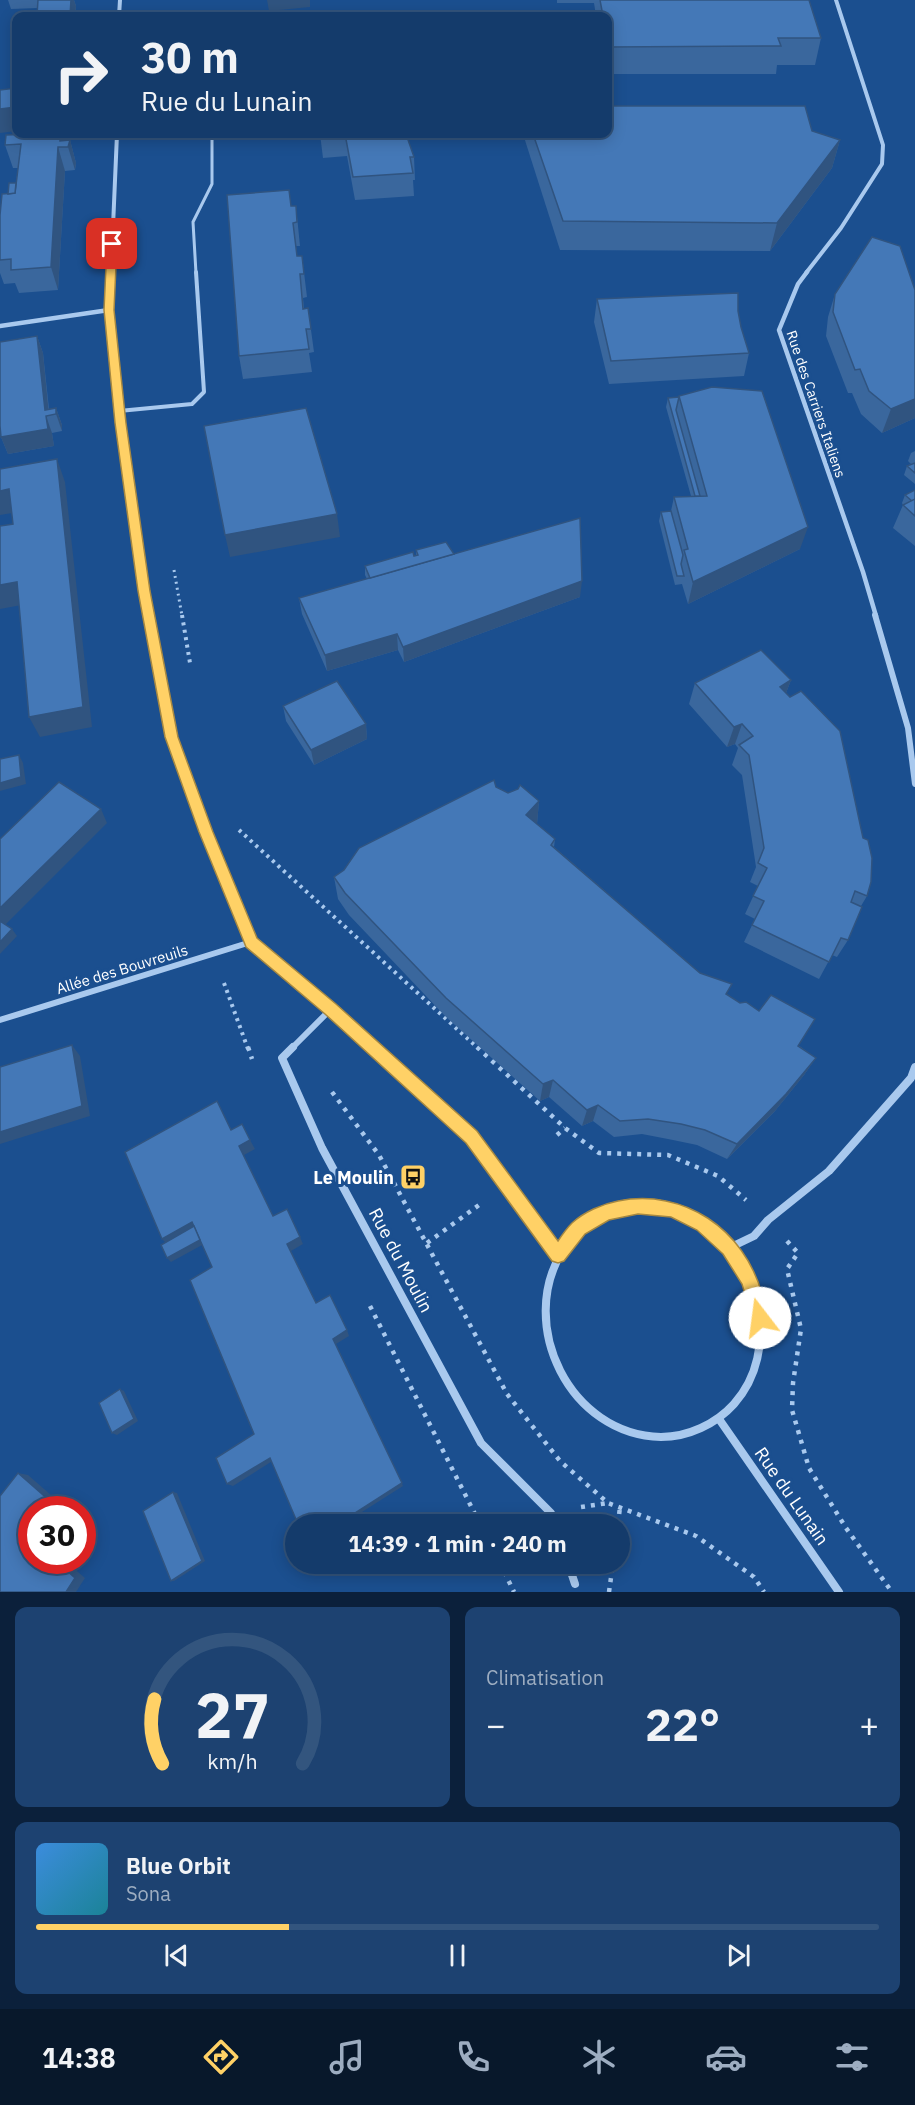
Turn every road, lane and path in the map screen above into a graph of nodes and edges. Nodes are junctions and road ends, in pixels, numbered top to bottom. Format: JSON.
{"nodes":[{"id":1,"x":837,"y":0,"type":"edge"},
{"id":2,"x":117,"y":138,"type":"edge"},
{"id":3,"x":212,"y":138,"type":"edge"},
{"id":4,"x":109,"y":310,"type":"junction"},
{"id":5,"x":0,"y":326,"type":"edge"},
{"id":6,"x":119,"y":411,"type":"junction"},
{"id":7,"x":173,"y":566,"type":"dead end"},
{"id":8,"x":191,"y":667,"type":"dead end"},
{"id":9,"x":915,"y":784,"type":"edge"},
{"id":10,"x":237,"y":828,"type":"dead end"},
{"id":11,"x":251,"y":942,"type":"junction"},
{"id":12,"x":331,"y":1009,"type":"junction"},
{"id":13,"x":0,"y":1020,"type":"edge"},
{"id":14,"x":915,"y":1067,"type":"edge"},
{"id":15,"x":330,"y":1088,"type":"dead end"},
{"id":16,"x":565,"y":1128,"type":"junction"},
{"id":17,"x":557,"y":1135,"type":"dead end"},
{"id":18,"x":479,"y":1205,"type":"dead end"},
{"id":19,"x":768,"y":1220,"type":"junction"},
{"id":20,"x":427,"y":1243,"type":"junction"},
{"id":21,"x":729,"y":1248,"type":"junction"},
{"id":22,"x":558,"y":1255,"type":"junction"},
{"id":23,"x":719,"y":1419,"type":"junction"},
{"id":24,"x":620,"y":1507,"type":"junction"},
{"id":25,"x":551,"y":1514,"type":"edge"},
{"id":26,"x":619,"y":1514,"type":"edge"},
{"id":27,"x":505,"y":1574,"type":"edge"},
{"id":28,"x":572,"y":1574,"type":"edge"},
{"id":29,"x":611,"y":1574,"type":"edge"},
{"id":30,"x":576,"y":1584,"type":"dead end"},
{"id":31,"x":514,"y":1592,"type":"edge"},
{"id":32,"x":609,"y":1592,"type":"edge"},
{"id":33,"x":764,"y":1592,"type":"edge"},
{"id":34,"x":839,"y":1592,"type":"edge"},
{"id":35,"x":892,"y":1592,"type":"edge"}],
"edges":[{"from":1,"to":9,"type":"street","name":"Rue des Carriers Italiens"},
{"from":2,"to":4,"type":"street"},
{"from":3,"to":6,"type":"lane"},
{"from":4,"to":5,"type":"street"},
{"from":4,"to":6,"type":"street"},
{"from":6,"to":11,"type":"street"},
{"from":7,"to":8,"type":"path"},
{"from":10,"to":16,"type":"path"},
{"from":11,"to":12,"type":"street"},
{"from":11,"to":13,"type":"street","name":"Allée des Bouvreuils"},
{"from":12,"to":22,"type":"street"},
{"from":12,"to":25,"type":"street","name":"Rue du Moulin"},
{"from":14,"to":19,"type":"street"},
{"from":15,"to":20,"type":"path"},
{"from":16,"to":17,"type":"path"},
{"from":16,"to":19,"type":"path"},
{"from":18,"to":20,"type":"path"},
{"from":19,"to":21,"type":"street"},
{"from":19,"to":35,"type":"path"},
{"from":20,"to":24,"type":"path"},
{"from":21,"to":22,"type":"street"},
{"from":21,"to":23,"type":"street"},
{"from":22,"to":23,"type":"street"},
{"from":23,"to":34,"type":"street","name":"Rue du Lunain"},
{"from":24,"to":26,"type":"path"},
{"from":24,"to":33,"type":"path"},
{"from":27,"to":31,"type":"path"},
{"from":28,"to":30,"type":"street"},
{"from":29,"to":32,"type":"path"}]}
